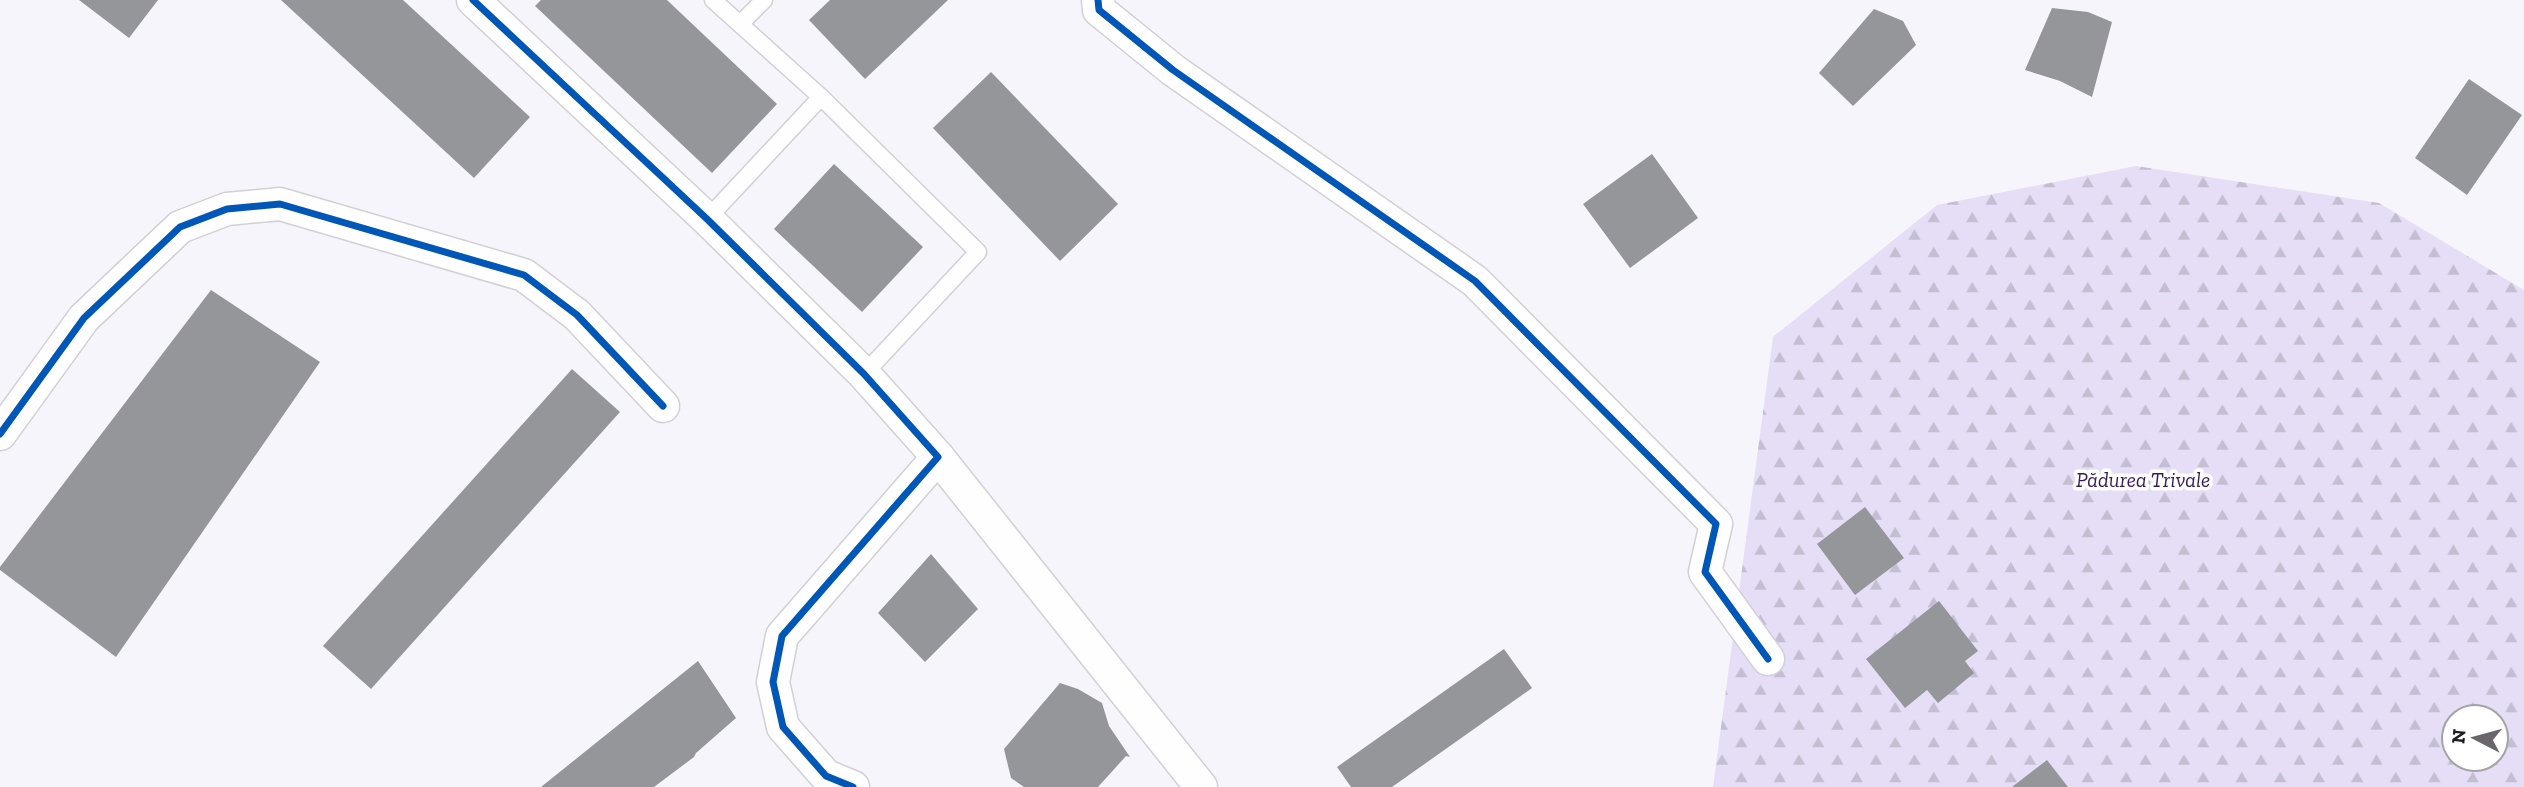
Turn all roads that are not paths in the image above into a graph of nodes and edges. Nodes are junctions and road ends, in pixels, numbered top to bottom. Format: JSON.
{"nodes":[{"id":1,"x":713,"y":0,"type":"edge"},
{"id":2,"x":764,"y":0,"type":"edge"},
{"id":3,"x":1098,"y":0,"type":"edge"},
{"id":4,"x":485,"y":4,"type":"edge"},
{"id":5,"x":740,"y":24,"type":"junction"},
{"id":6,"x":821,"y":97,"type":"junction"},
{"id":7,"x":707,"y":219,"type":"junction"},
{"id":8,"x":864,"y":374,"type":"junction"},
{"id":9,"x":663,"y":406,"type":"dead end"},
{"id":10,"x":0,"y":434,"type":"edge"},
{"id":11,"x":937,"y":457,"type":"junction"},
{"id":12,"x":1768,"y":659,"type":"dead end"},
{"id":13,"x":853,"y":787,"type":"edge"},
{"id":14,"x":1201,"y":787,"type":"edge"}],
"edges":[{"from":1,"to":5,"type":"lane"},
{"from":2,"to":5,"type":"lane"},
{"from":3,"to":12,"type":"street"},
{"from":4,"to":7,"type":"street"},
{"from":5,"to":6,"type":"lane"},
{"from":6,"to":7,"type":"lane"},
{"from":6,"to":8,"type":"lane"},
{"from":7,"to":8,"type":"street"},
{"from":8,"to":11,"type":"street"},
{"from":9,"to":10,"type":"street"},
{"from":11,"to":13,"type":"street"},
{"from":11,"to":14,"type":"street"}]}
